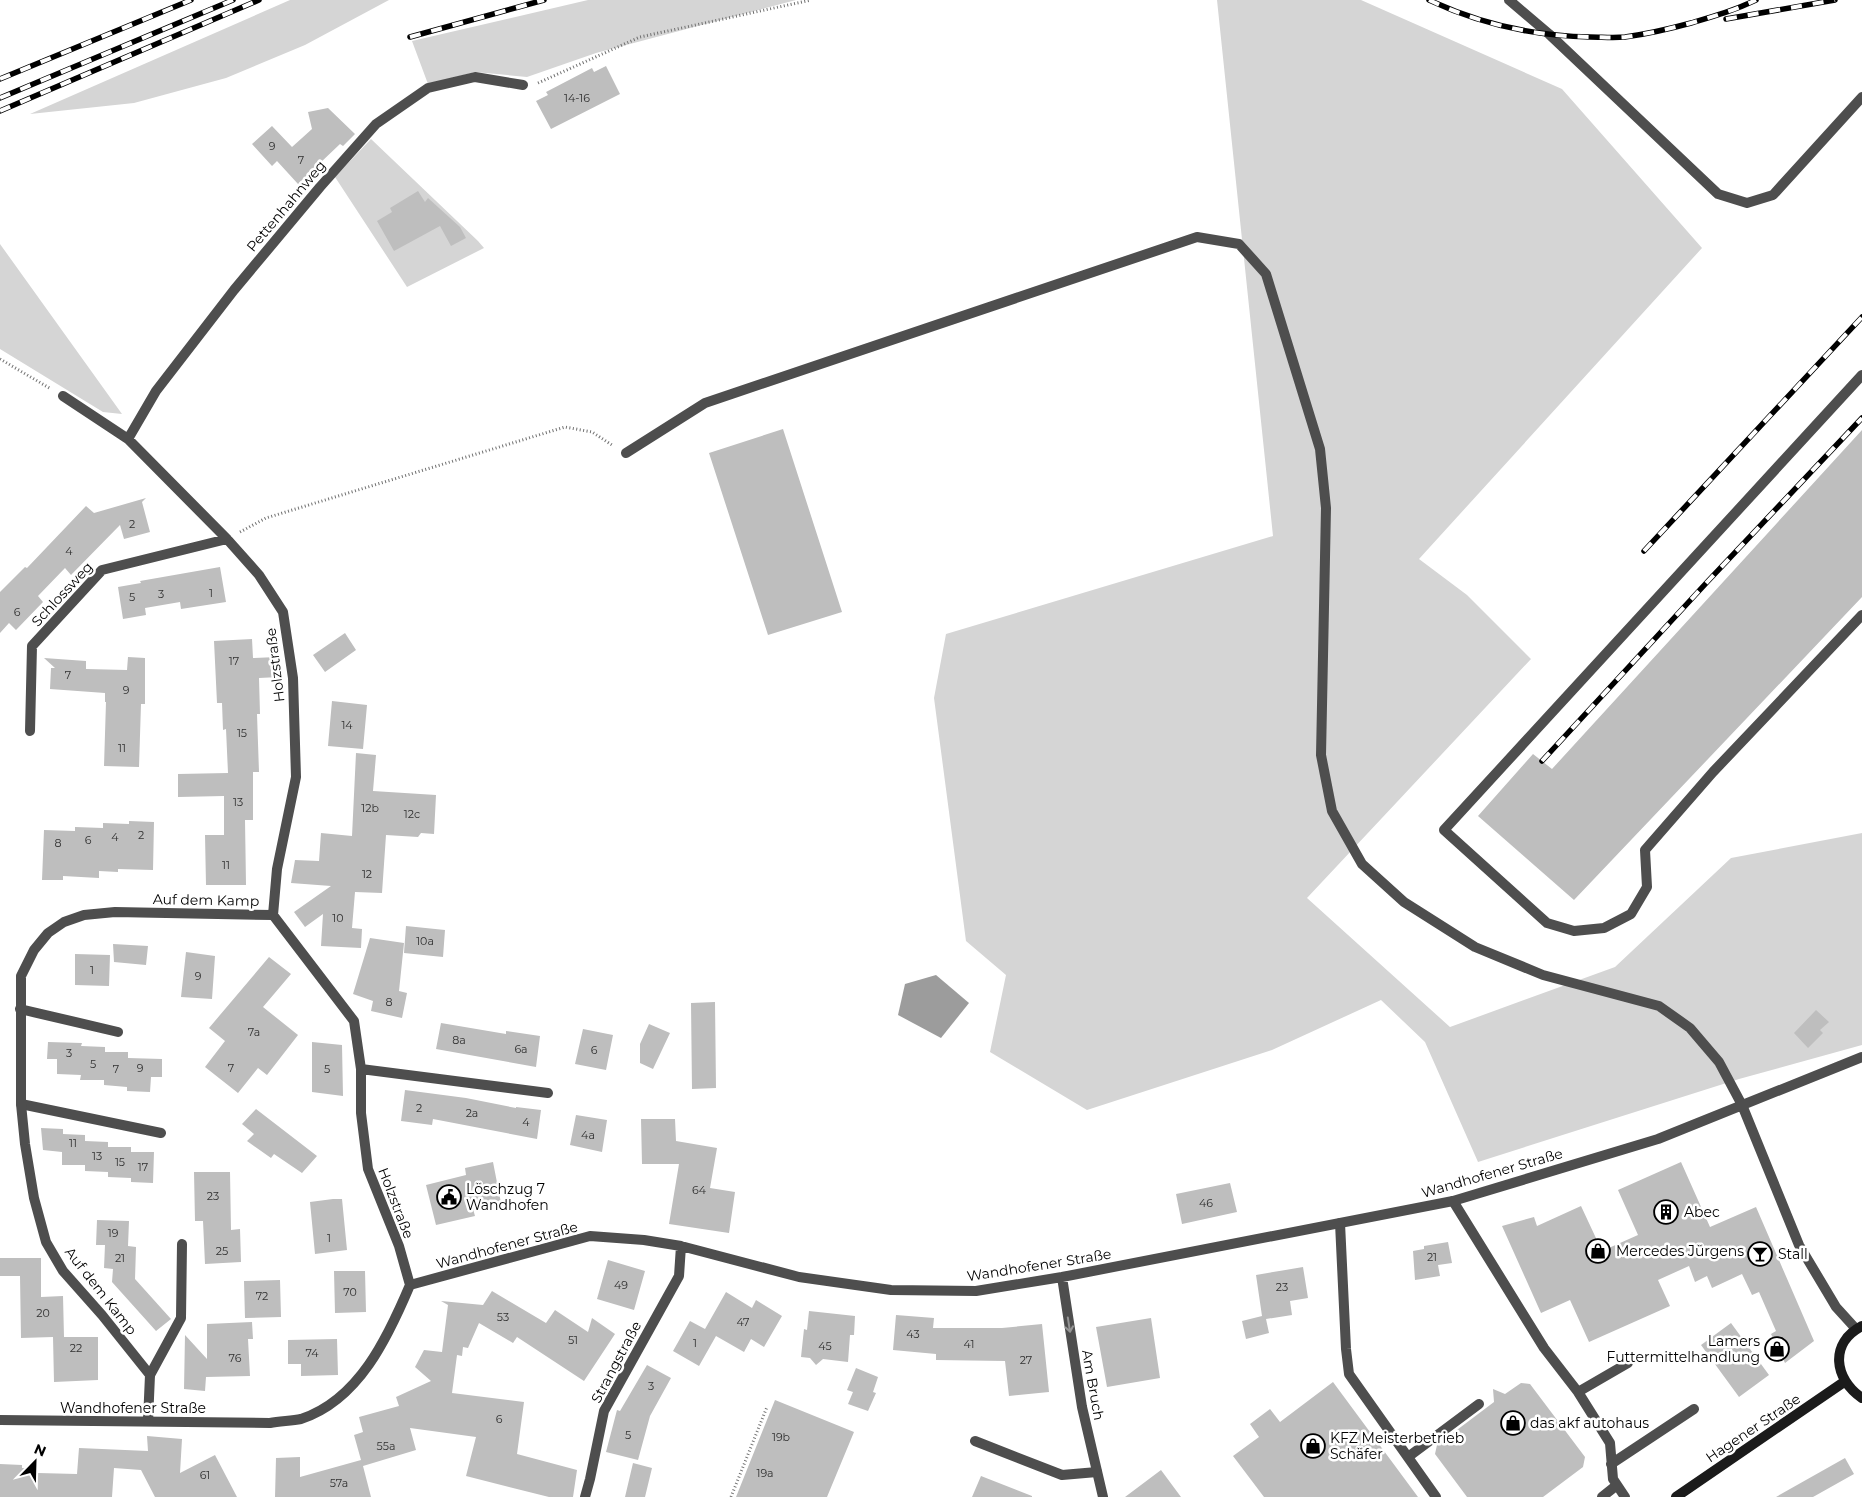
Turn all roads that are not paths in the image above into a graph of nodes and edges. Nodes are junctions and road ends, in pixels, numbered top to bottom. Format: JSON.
{"nodes":[{"id":1,"x":1509,"y":0,"type":"edge"},
{"id":2,"x":523,"y":85,"type":"road end"},
{"id":3,"x":1862,"y":96,"type":"edge"},
{"id":4,"x":1862,"y":375,"type":"edge"},
{"id":5,"x":63,"y":396,"type":"road end"},
{"id":6,"x":128,"y":439,"type":"junction"},
{"id":7,"x":626,"y":454,"type":"road end"},
{"id":8,"x":227,"y":539,"type":"junction"},
{"id":9,"x":1862,"y":615,"type":"edge"},
{"id":10,"x":30,"y":731,"type":"dead end"},
{"id":11,"x":273,"y":915,"type":"junction"},
{"id":12,"x":20,"y":1008,"type":"junction"},
{"id":13,"x":118,"y":1032,"type":"dead end"},
{"id":14,"x":1862,"y":1057,"type":"edge"},
{"id":15,"x":361,"y":1069,"type":"junction"},
{"id":16,"x":548,"y":1093,"type":"dead end"},
{"id":17,"x":21,"y":1104,"type":"junction"},
{"id":18,"x":1742,"y":1106,"type":"junction"},
{"id":19,"x":161,"y":1132,"type":"dead end"},
{"id":20,"x":1453,"y":1201,"type":"junction"},
{"id":21,"x":1340,"y":1224,"type":"junction"},
{"id":22,"x":182,"y":1244,"type":"dead end"},
{"id":23,"x":681,"y":1246,"type":"junction"},
{"id":24,"x":1062,"y":1277,"type":"junction"},
{"id":25,"x":410,"y":1285,"type":"junction"},
{"id":26,"x":1859,"y":1327,"type":"edge"},
{"id":27,"x":1628,"y":1363,"type":"dead end"},
{"id":28,"x":150,"y":1375,"type":"junction"},
{"id":29,"x":1844,"y":1382,"type":"junction"},
{"id":30,"x":1578,"y":1392,"type":"junction"},
{"id":31,"x":1862,"y":1398,"type":"edge"},
{"id":32,"x":1479,"y":1404,"type":"dead end"},
{"id":33,"x":1694,"y":1409,"type":"dead end"},
{"id":34,"x":0,"y":1420,"type":"edge"},
{"id":35,"x":148,"y":1421,"type":"junction"},
{"id":36,"x":975,"y":1441,"type":"dead end"},
{"id":37,"x":1408,"y":1457,"type":"junction"},
{"id":38,"x":1611,"y":1464,"type":"junction"},
{"id":39,"x":1097,"y":1472,"type":"junction"},
{"id":40,"x":1617,"y":1485,"type":"junction"},
{"id":41,"x":585,"y":1497,"type":"edge"},
{"id":42,"x":1103,"y":1497,"type":"edge"},
{"id":43,"x":1436,"y":1497,"type":"edge"},
{"id":44,"x":1602,"y":1497,"type":"edge"},
{"id":45,"x":1625,"y":1497,"type":"edge"},
{"id":46,"x":1676,"y":1497,"type":"edge"}],
"edges":[{"from":1,"to":3,"type":"street"},
{"from":2,"to":6,"type":"street","name":"Pettenhahnweg"},
{"from":4,"to":9,"type":"street"},
{"from":5,"to":6,"type":"street","name":"Holzstraße"},
{"from":6,"to":8,"type":"street","name":"Holzstraße"},
{"from":7,"to":18,"type":"street"},
{"from":8,"to":10,"type":"street","name":"Schlossweg"},
{"from":8,"to":11,"type":"street","name":"Holzstraße"},
{"from":11,"to":12,"type":"street","name":"Auf dem Kamp"},
{"from":11,"to":15,"type":"street","name":"Holzstraße"},
{"from":12,"to":13,"type":"street"},
{"from":12,"to":17,"type":"street","name":"Auf dem Kamp"},
{"from":14,"to":18,"type":"street","name":"Wandhofener Straße"},
{"from":15,"to":16,"type":"street"},
{"from":15,"to":25,"type":"street","name":"Holzstraße"},
{"from":17,"to":19,"type":"street"},
{"from":17,"to":28,"type":"street","name":"Auf dem Kamp"},
{"from":18,"to":20,"type":"street","name":"Wandhofener Straße"},
{"from":18,"to":26,"type":"street"},
{"from":20,"to":21,"type":"street","name":"Wandhofener Straße"},
{"from":20,"to":30,"type":"street"},
{"from":21,"to":24,"type":"street","name":"Wandhofener Straße"},
{"from":21,"to":37,"type":"street"},
{"from":22,"to":28,"type":"street"},
{"from":23,"to":24,"type":"street","name":"Wandhofener Straße"},
{"from":23,"to":25,"type":"street","name":"Wandhofener Straße"},
{"from":23,"to":41,"type":"street","name":"Strangstraße"},
{"from":24,"to":39,"type":"street","name":"Am Bruch","one_way":true},
{"from":25,"to":35,"type":"street","name":"Wandhofener Straße"},
{"from":26,"to":29,"type":"main road"},
{"from":27,"to":30,"type":"street"},
{"from":28,"to":35,"type":"street"},
{"from":29,"to":31,"type":"main road"},
{"from":29,"to":46,"type":"main road","name":"Hagener Straße"},
{"from":30,"to":38,"type":"street"},
{"from":32,"to":37,"type":"street"},
{"from":33,"to":38,"type":"street"},
{"from":34,"to":35,"type":"street","name":"Wandhofener Straße"},
{"from":36,"to":39,"type":"street"},
{"from":37,"to":43,"type":"street"},
{"from":38,"to":40,"type":"street"},
{"from":39,"to":42,"type":"street","name":"Am Bruch"},
{"from":40,"to":44,"type":"street"},
{"from":40,"to":45,"type":"street"}]}
